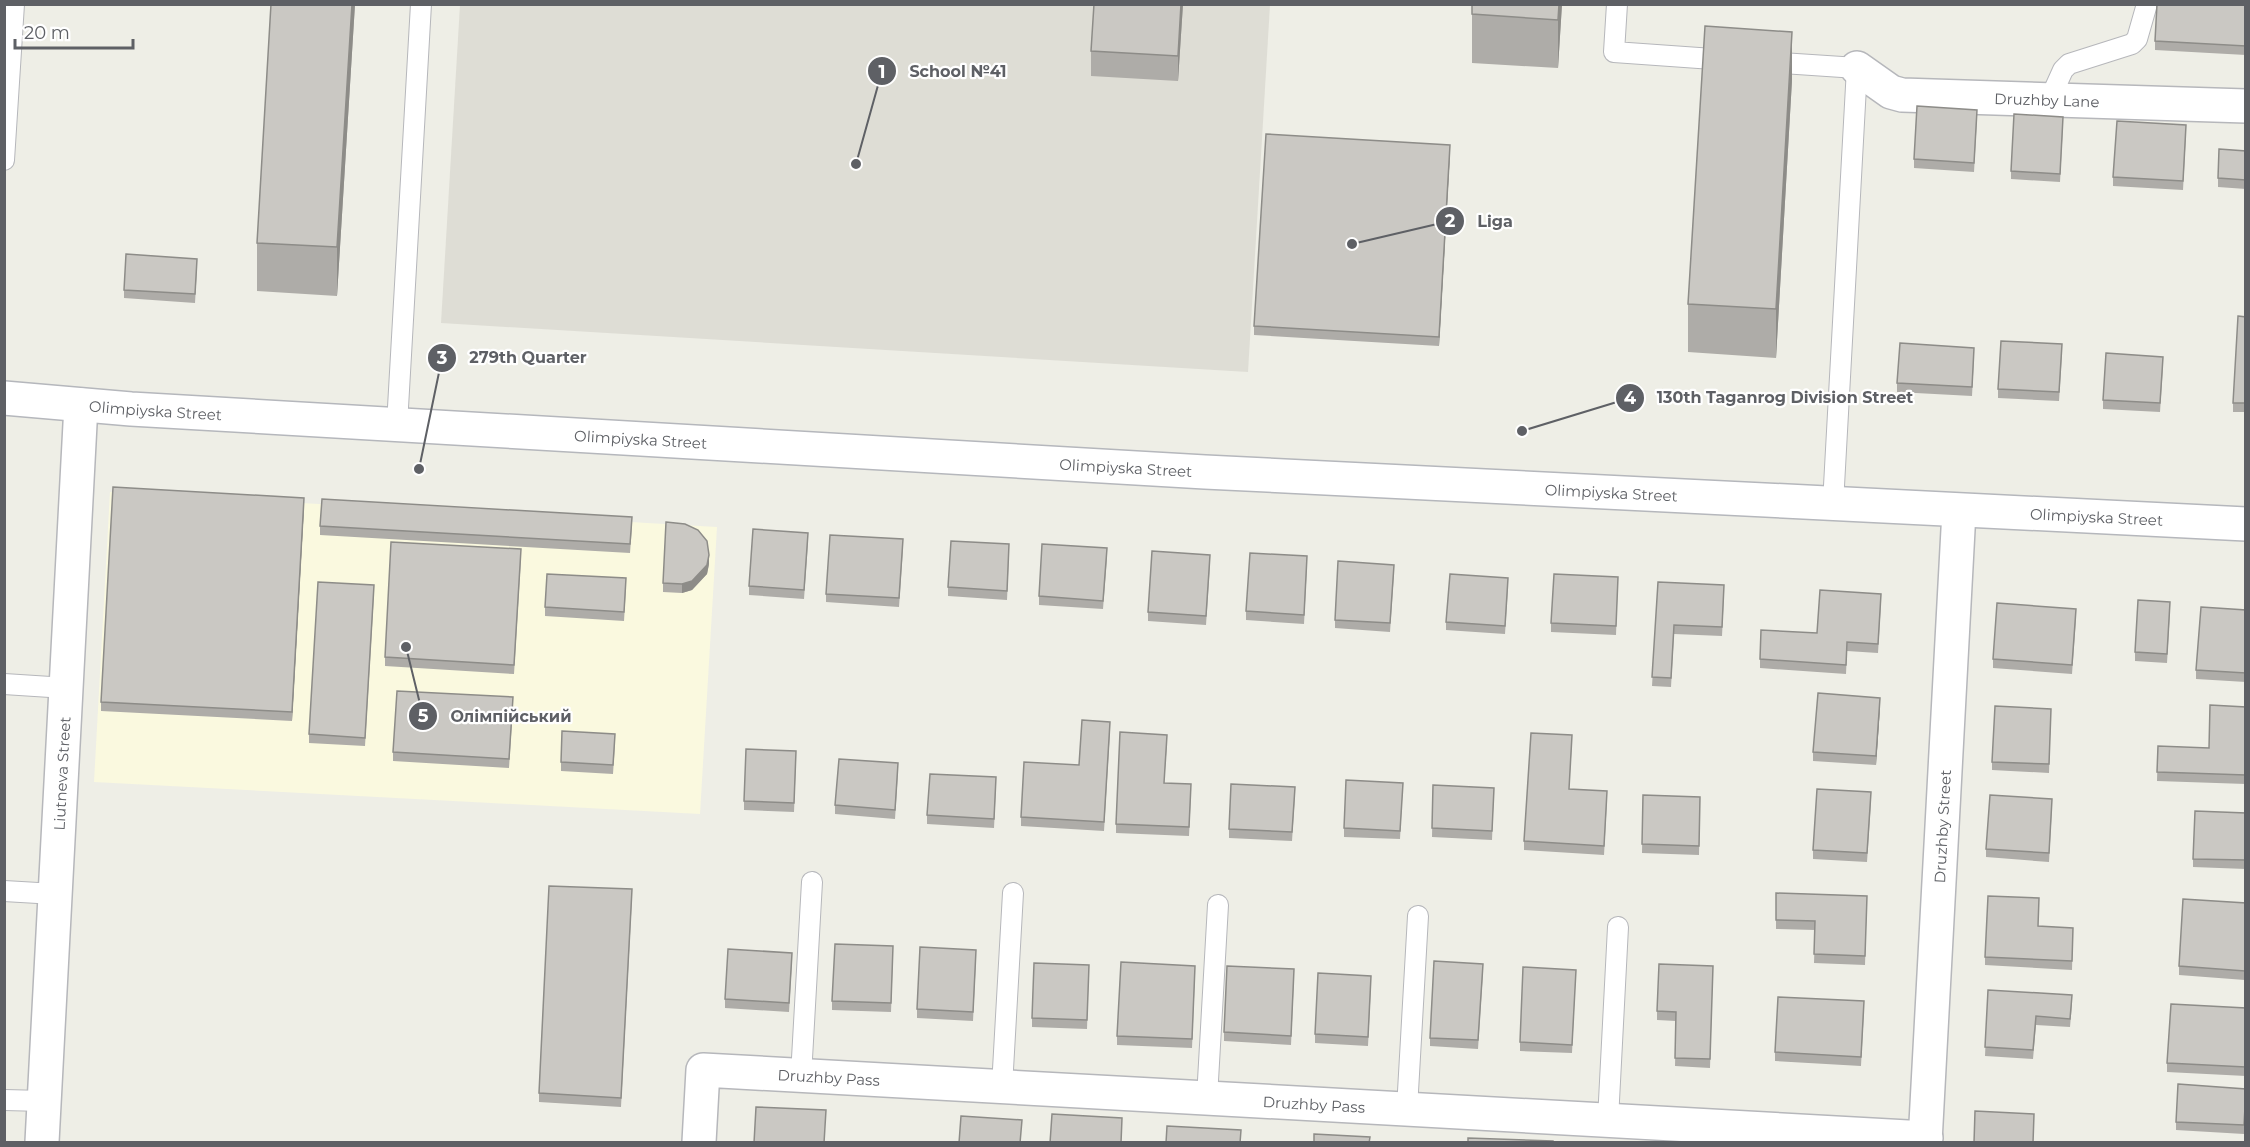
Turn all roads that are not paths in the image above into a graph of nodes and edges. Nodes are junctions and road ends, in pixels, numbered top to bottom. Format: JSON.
{"nodes":[{"id":1,"x":14,"y":4,"type":"edge"},
{"id":2,"x":421,"y":4,"type":"edge"},
{"id":3,"x":1617,"y":4,"type":"edge"},
{"id":4,"x":2147,"y":4,"type":"edge"},
{"id":5,"x":1857,"y":68,"type":"junction"},
{"id":6,"x":2049,"y":101,"type":"junction"},
{"id":7,"x":2246,"y":106,"type":"edge"},
{"id":8,"x":4,"y":160,"type":"edge"},
{"id":9,"x":4,"y":398,"type":"edge"},
{"id":10,"x":81,"y":405,"type":"junction"},
{"id":11,"x":397,"y":425,"type":"junction"},
{"id":12,"x":1833,"y":504,"type":"junction"},
{"id":13,"x":1959,"y":511,"type":"junction"},
{"id":14,"x":2246,"y":524,"type":"edge"},
{"id":15,"x":4,"y":684,"type":"edge"},
{"id":16,"x":66,"y":688,"type":"junction"},
{"id":17,"x":812,"y":882,"type":"dead end"},
{"id":18,"x":4,"y":891,"type":"edge"},
{"id":19,"x":1013,"y":893,"type":"dead end"},
{"id":20,"x":55,"y":894,"type":"junction"},
{"id":21,"x":1218,"y":905,"type":"dead end"},
{"id":22,"x":1418,"y":916,"type":"dead end"},
{"id":23,"x":1618,"y":927,"type":"dead end"},
{"id":24,"x":801,"y":1076,"type":"junction"},
{"id":25,"x":1002,"y":1087,"type":"junction"},
{"id":26,"x":1207,"y":1098,"type":"junction"},
{"id":27,"x":4,"y":1100,"type":"edge"},
{"id":28,"x":44,"y":1101,"type":"junction"},
{"id":29,"x":1407,"y":1109,"type":"junction"},
{"id":30,"x":1608,"y":1120,"type":"junction"},
{"id":31,"x":1926,"y":1140,"type":"edge"},
{"id":32,"x":42,"y":1143,"type":"edge"},
{"id":33,"x":699,"y":1143,"type":"edge"}],
"edges":[{"from":1,"to":8,"type":"lane"},
{"from":2,"to":11,"type":"lane"},
{"from":3,"to":5,"type":"lane"},
{"from":4,"to":6,"type":"lane"},
{"from":5,"to":6,"type":"street","name":"Druzhby Lane"},
{"from":5,"to":12,"type":"lane"},
{"from":6,"to":7,"type":"street","name":"Druzhby Lane"},
{"from":9,"to":10,"type":"street","name":"Olimpiyska Street"},
{"from":10,"to":11,"type":"street","name":"Olimpiyska Street"},
{"from":10,"to":16,"type":"street","name":"Liutneva Street"},
{"from":11,"to":12,"type":"street","name":"Olimpiyska Street"},
{"from":12,"to":13,"type":"street","name":"Olimpiyska Street"},
{"from":13,"to":14,"type":"street","name":"Olimpiyska Street"},
{"from":13,"to":31,"type":"street","name":"Druzhby Street"},
{"from":15,"to":16,"type":"lane"},
{"from":16,"to":20,"type":"street","name":"Liutneva Street"},
{"from":17,"to":24,"type":"lane"},
{"from":18,"to":20,"type":"lane"},
{"from":19,"to":25,"type":"lane"},
{"from":20,"to":28,"type":"street","name":"Liutneva Street"},
{"from":21,"to":26,"type":"lane"},
{"from":22,"to":29,"type":"lane"},
{"from":23,"to":30,"type":"lane"},
{"from":24,"to":25,"type":"street","name":"Druzhby Pass"},
{"from":24,"to":33,"type":"street","name":"Druzhby Pass"},
{"from":25,"to":26,"type":"street","name":"Druzhby Pass"},
{"from":26,"to":29,"type":"street","name":"Druzhby Pass"},
{"from":27,"to":28,"type":"lane"},
{"from":28,"to":32,"type":"street","name":"Liutneva Street"},
{"from":29,"to":30,"type":"street","name":"Druzhby Pass"},
{"from":30,"to":31,"type":"street","name":"Druzhby Pass"}]}
